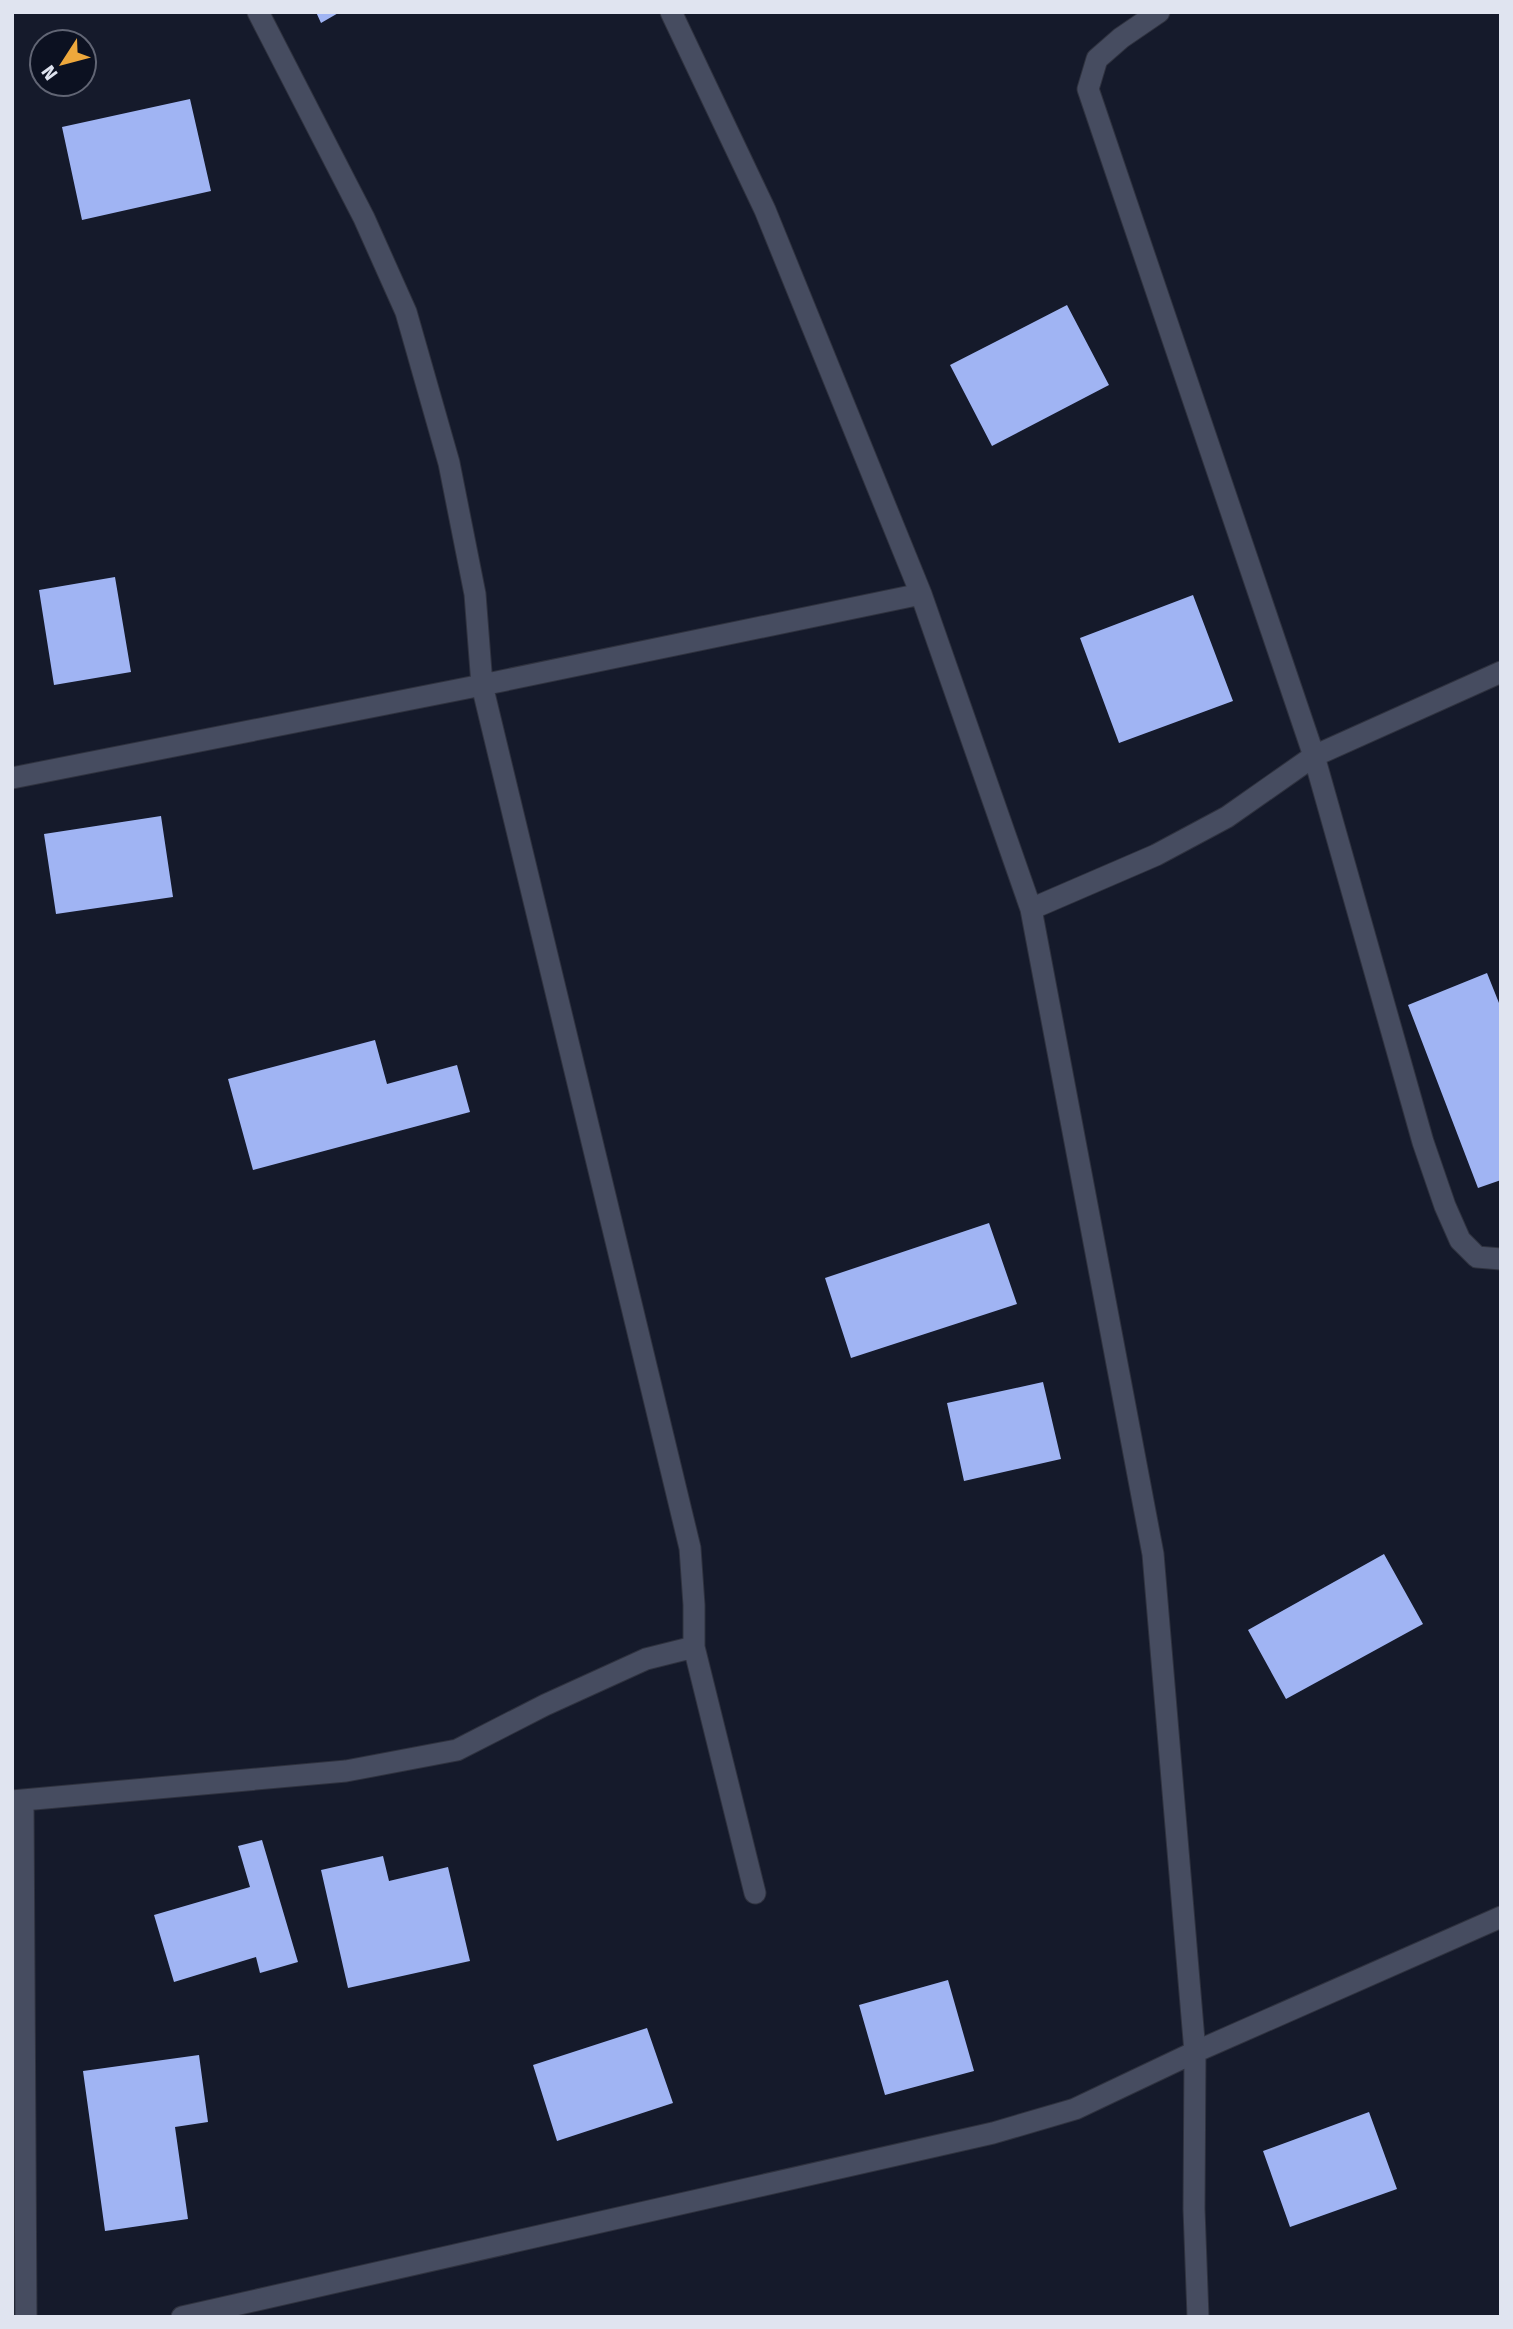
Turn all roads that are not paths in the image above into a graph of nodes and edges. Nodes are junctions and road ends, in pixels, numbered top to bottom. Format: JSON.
{"nodes":[{"id":1,"x":258,"y":12,"type":"edge"},
{"id":2,"x":671,"y":12,"type":"edge"},
{"id":3,"x":1159,"y":12,"type":"edge"},
{"id":4,"x":921,"y":594,"type":"junction"},
{"id":5,"x":1501,"y":672,"type":"edge"},
{"id":6,"x":482,"y":685,"type":"junction"},
{"id":7,"x":1314,"y":756,"type":"junction"},
{"id":8,"x":12,"y":778,"type":"edge"},
{"id":9,"x":1031,"y":909,"type":"junction"},
{"id":10,"x":1501,"y":1259,"type":"edge"},
{"id":11,"x":694,"y":1647,"type":"junction"},
{"id":12,"x":18,"y":1801,"type":"edge"},
{"id":13,"x":755,"y":1893,"type":"dead end"},
{"id":14,"x":1501,"y":1917,"type":"edge"},
{"id":15,"x":1195,"y":2052,"type":"junction"},
{"id":16,"x":26,"y":2317,"type":"edge"},
{"id":17,"x":182,"y":2317,"type":"edge"},
{"id":18,"x":1198,"y":2317,"type":"edge"}],
"edges":[{"from":1,"to":6,"type":"street"},
{"from":2,"to":4,"type":"street"},
{"from":3,"to":7,"type":"street"},
{"from":4,"to":6,"type":"street"},
{"from":4,"to":9,"type":"street"},
{"from":5,"to":7,"type":"street"},
{"from":6,"to":8,"type":"street"},
{"from":6,"to":11,"type":"street"},
{"from":7,"to":9,"type":"street"},
{"from":7,"to":10,"type":"street"},
{"from":9,"to":15,"type":"street"},
{"from":11,"to":12,"type":"street"},
{"from":11,"to":13,"type":"street"},
{"from":12,"to":16,"type":"street"},
{"from":14,"to":15,"type":"street"},
{"from":15,"to":17,"type":"street"},
{"from":15,"to":18,"type":"street"}]}
